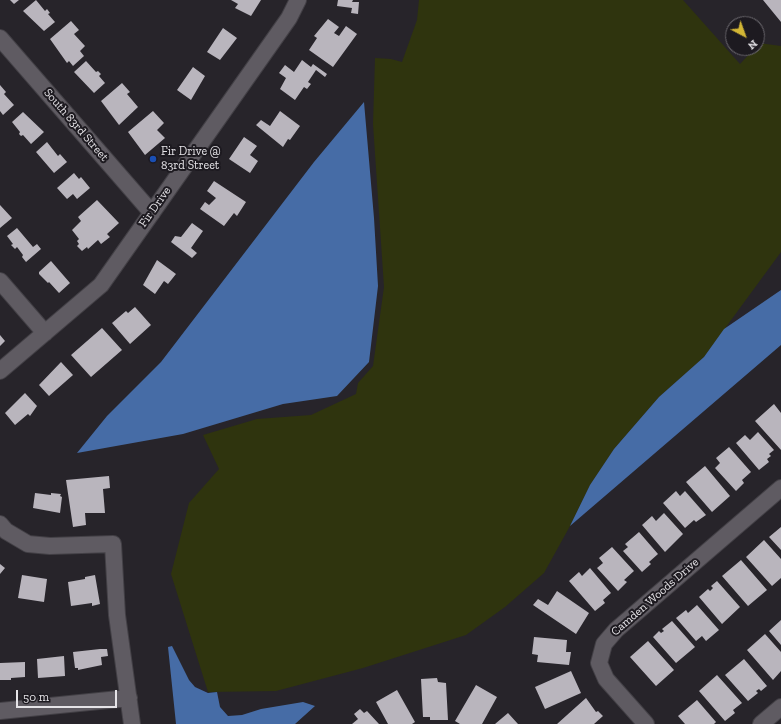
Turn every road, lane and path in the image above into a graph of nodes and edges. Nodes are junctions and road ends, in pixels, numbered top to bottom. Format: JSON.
{"nodes":[{"id":1,"x":298,"y":0,"type":"edge"},
{"id":2,"x":0,"y":38,"type":"edge"},
{"id":3,"x":152,"y":213,"type":"junction"},
{"id":4,"x":0,"y":282,"type":"edge"},
{"id":5,"x":45,"y":333,"type":"junction"},
{"id":6,"x":0,"y":371,"type":"edge"},
{"id":7,"x":781,"y":488,"type":"edge"},
{"id":8,"x":0,"y":524,"type":"edge"},
{"id":9,"x":129,"y":698,"type":"junction"},
{"id":10,"x":781,"y":707,"type":"edge"},
{"id":11,"x":0,"y":711,"type":"edge"},
{"id":12,"x":132,"y":724,"type":"edge"},
{"id":13,"x":646,"y":724,"type":"edge"},
{"id":14,"x":761,"y":724,"type":"edge"}],
"edges":[{"from":1,"to":3,"type":"street","name":"Fir Drive"},
{"from":2,"to":3,"type":"street","name":"South 83rd Street"},
{"from":3,"to":5,"type":"street","name":"Fir Drive"},
{"from":4,"to":5,"type":"street"},
{"from":5,"to":6,"type":"street","name":"Fir Drive"},
{"from":7,"to":13,"type":"street","name":"Camden Woods Drive"},
{"from":8,"to":9,"type":"street"},
{"from":9,"to":11,"type":"street"},
{"from":9,"to":12,"type":"street"},
{"from":10,"to":14,"type":"street"}]}
